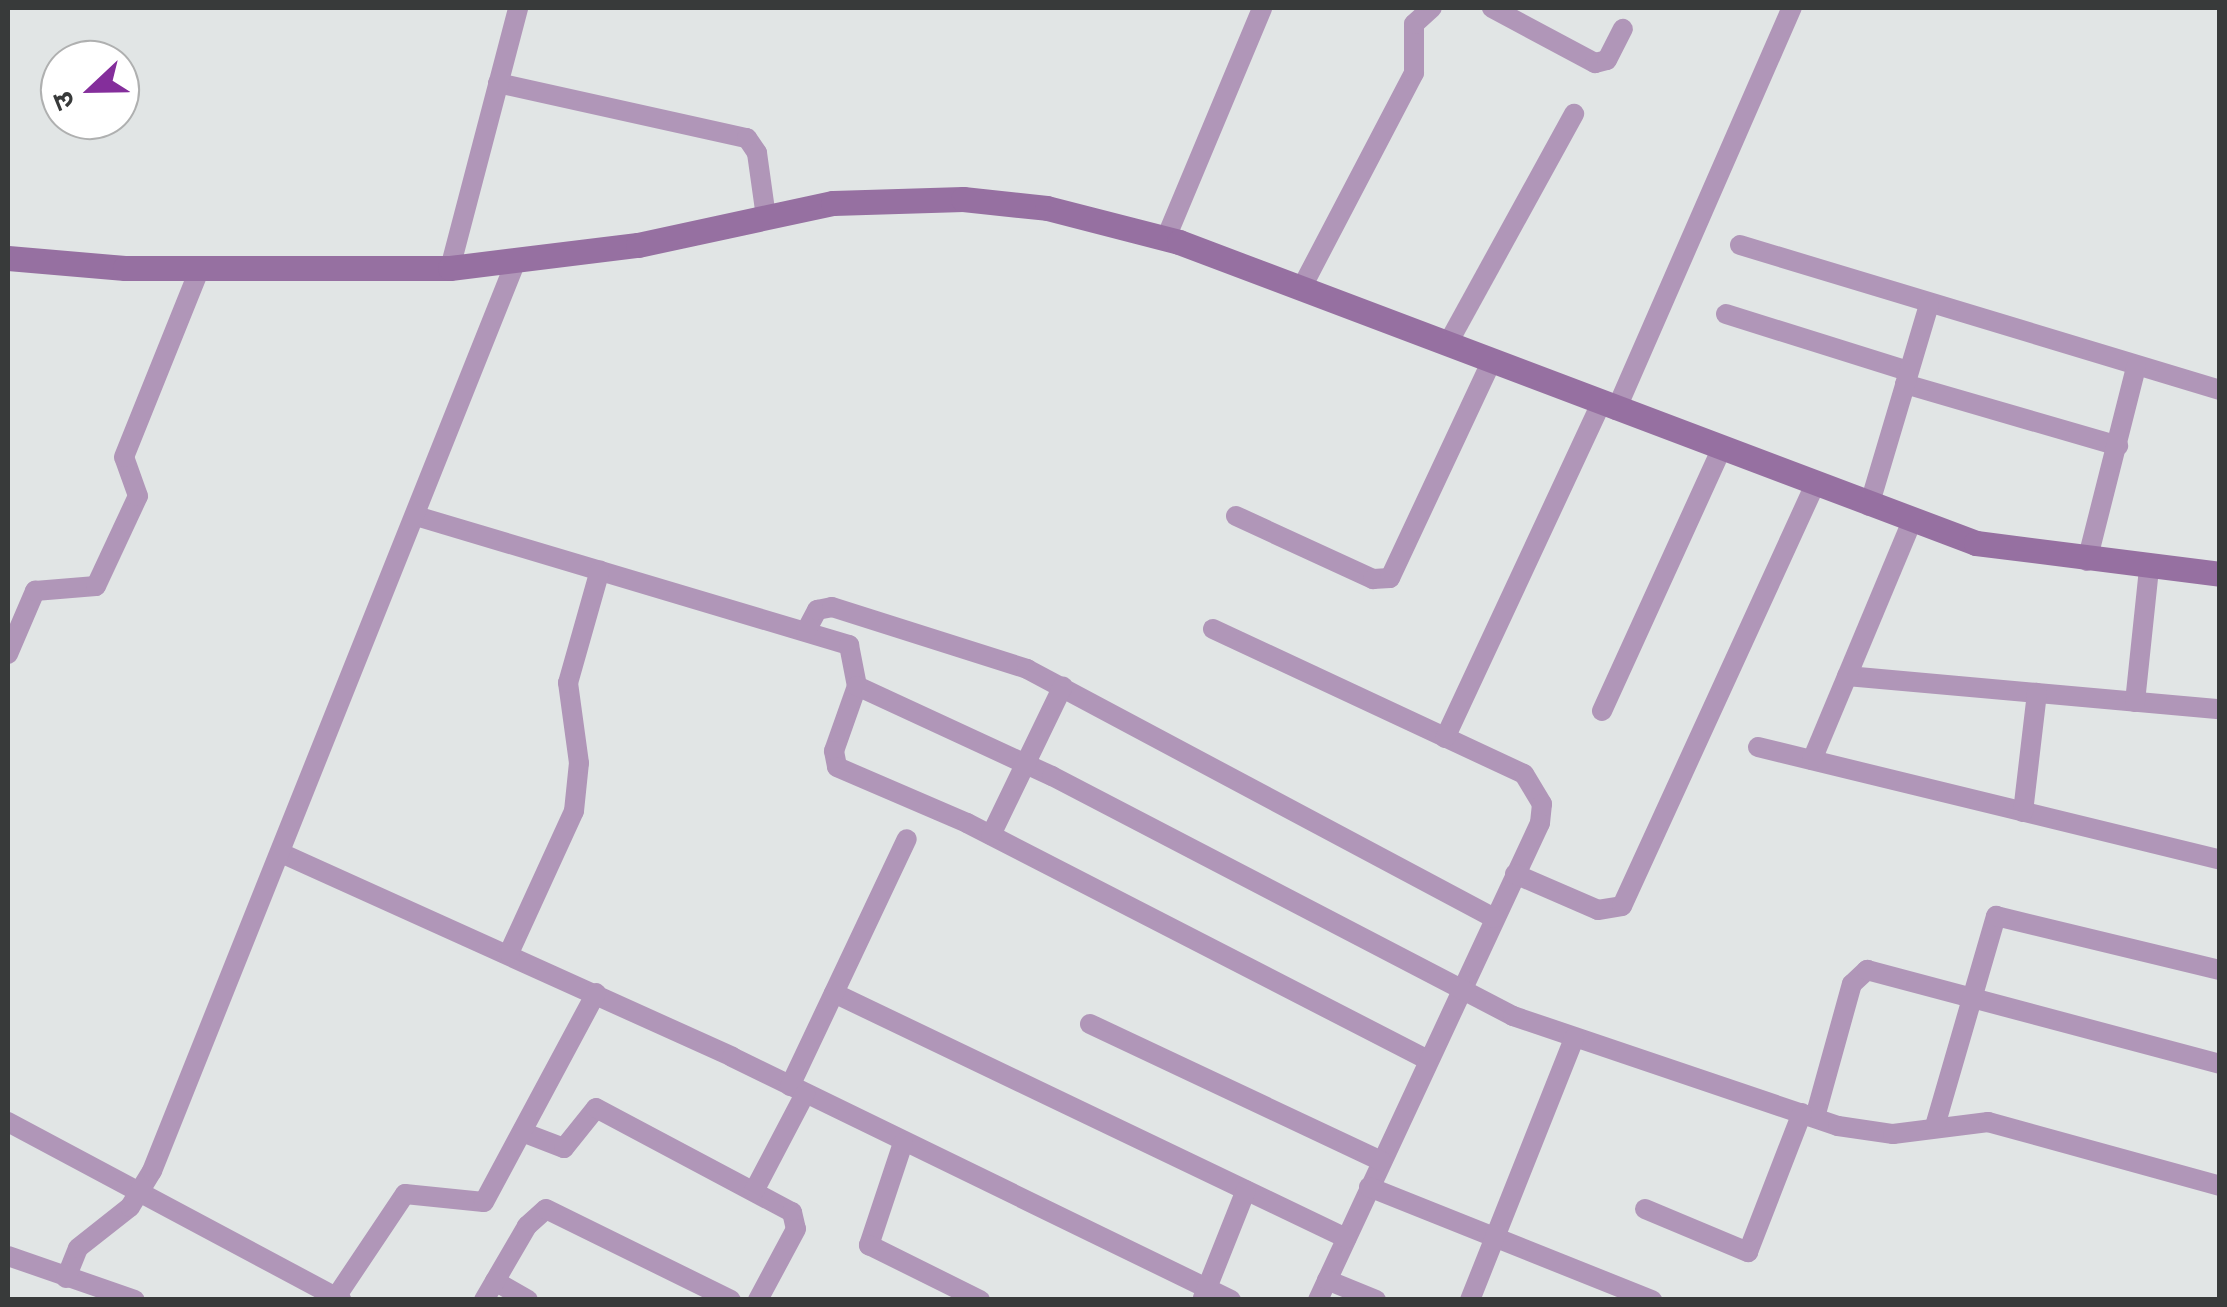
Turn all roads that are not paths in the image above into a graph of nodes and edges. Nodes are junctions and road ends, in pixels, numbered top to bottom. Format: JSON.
{"nodes":[{"id":1,"x":518,"y":8,"type":"edge"},
{"id":2,"x":1262,"y":8,"type":"edge"},
{"id":3,"x":1432,"y":8,"type":"edge"},
{"id":4,"x":1492,"y":8,"type":"edge"},
{"id":5,"x":1792,"y":8,"type":"edge"},
{"id":6,"x":1622,"y":29,"type":"dead end"},
{"id":7,"x":498,"y":83,"type":"junction"},
{"id":8,"x":1574,"y":114,"type":"dead end"},
{"id":9,"x":766,"y":218,"type":"junction"},
{"id":10,"x":1166,"y":238,"type":"junction"},
{"id":11,"x":1740,"y":245,"type":"dead end"},
{"id":12,"x":8,"y":258,"type":"edge"},
{"id":13,"x":516,"y":261,"type":"junction"},
{"id":14,"x":200,"y":268,"type":"junction"},
{"id":15,"x":450,"y":268,"type":"junction"},
{"id":16,"x":1301,"y":289,"type":"junction"},
{"id":17,"x":1930,"y":304,"type":"junction"},
{"id":18,"x":1726,"y":314,"type":"dead end"},
{"id":19,"x":1447,"y":345,"type":"junction"},
{"id":20,"x":1492,"y":362,"type":"junction"},
{"id":21,"x":2136,"y":368,"type":"junction"},
{"id":22,"x":1906,"y":377,"type":"junction"},
{"id":23,"x":2220,"y":390,"type":"edge"},
{"id":24,"x":1609,"y":407,"type":"junction"},
{"id":25,"x":2118,"y":446,"type":"junction"},
{"id":26,"x":1721,"y":450,"type":"junction"},
{"id":27,"x":1815,"y":486,"type":"junction"},
{"id":28,"x":1869,"y":506,"type":"junction"},
{"id":29,"x":416,"y":516,"type":"junction"},
{"id":30,"x":1236,"y":516,"type":"dead end"},
{"id":31,"x":1912,"y":521,"type":"junction"},
{"id":32,"x":2088,"y":562,"type":"junction"},
{"id":33,"x":2149,"y":568,"type":"junction"},
{"id":34,"x":600,"y":570,"type":"junction"},
{"id":35,"x":2220,"y":574,"type":"edge"},
{"id":36,"x":1213,"y":630,"type":"dead end"},
{"id":37,"x":806,"y":631,"type":"junction"},
{"id":38,"x":8,"y":654,"type":"edge"},
{"id":39,"x":1847,"y":676,"type":"junction"},
{"id":40,"x":857,"y":686,"type":"junction"},
{"id":41,"x":1063,"y":686,"type":"junction"},
{"id":42,"x":2037,"y":693,"type":"junction"},
{"id":43,"x":2134,"y":702,"type":"junction"},
{"id":44,"x":2220,"y":709,"type":"edge"},
{"id":45,"x":1602,"y":711,"type":"dead end"},
{"id":46,"x":1445,"y":738,"type":"junction"},
{"id":47,"x":1758,"y":747,"type":"dead end"},
{"id":48,"x":1812,"y":760,"type":"junction"},
{"id":49,"x":1023,"y":762,"type":"junction"},
{"id":50,"x":2023,"y":812,"type":"junction"},
{"id":51,"x":991,"y":835,"type":"junction"},
{"id":52,"x":907,"y":840,"type":"dead end"},
{"id":53,"x":280,"y":853,"type":"junction"},
{"id":54,"x":2220,"y":860,"type":"edge"},
{"id":55,"x":1515,"y":874,"type":"junction"},
{"id":56,"x":1494,"y":918,"type":"junction"},
{"id":57,"x":509,"y":953,"type":"junction"},
{"id":58,"x":2220,"y":970,"type":"edge"},
{"id":59,"x":596,"y":993,"type":"junction"},
{"id":60,"x":834,"y":993,"type":"junction"},
{"id":61,"x":1458,"y":993,"type":"junction"},
{"id":62,"x":1967,"y":996,"type":"junction"},
{"id":63,"x":1090,"y":1024,"type":"dead end"},
{"id":64,"x":1574,"y":1038,"type":"junction"},
{"id":65,"x":1428,"y":1060,"type":"junction"},
{"id":66,"x":2220,"y":1064,"type":"edge"},
{"id":67,"x":797,"y":1090,"type":"junction"},
{"id":68,"x":1808,"y":1115,"type":"junction"},
{"id":69,"x":8,"y":1122,"type":"edge"},
{"id":70,"x":1935,"y":1126,"type":"junction"},
{"id":71,"x":522,"y":1132,"type":"junction"},
{"id":72,"x":903,"y":1143,"type":"junction"},
{"id":73,"x":1381,"y":1161,"type":"junction"},
{"id":74,"x":2220,"y":1186,"type":"edge"},
{"id":75,"x":1369,"y":1187,"type":"junction"},
{"id":76,"x":1246,"y":1190,"type":"junction"},
{"id":77,"x":754,"y":1191,"type":"junction"},
{"id":78,"x":141,"y":1193,"type":"junction"},
{"id":79,"x":1645,"y":1209,"type":"dead end"},
{"id":80,"x":1495,"y":1235,"type":"junction"},
{"id":81,"x":1346,"y":1238,"type":"junction"},
{"id":82,"x":8,"y":1256,"type":"edge"},
{"id":83,"x":66,"y":1278,"type":"junction"},
{"id":84,"x":490,"y":1290,"type":"edge"},
{"id":85,"x":1322,"y":1290,"type":"edge"},
{"id":86,"x":1204,"y":1294,"type":"edge"},
{"id":87,"x":338,"y":1298,"type":"edge"},
{"id":88,"x":134,"y":1300,"type":"edge"},
{"id":89,"x":528,"y":1300,"type":"edge"},
{"id":90,"x":731,"y":1300,"type":"edge"},
{"id":91,"x":758,"y":1300,"type":"edge"},
{"id":92,"x":980,"y":1300,"type":"edge"},
{"id":93,"x":1231,"y":1300,"type":"edge"},
{"id":94,"x":1376,"y":1300,"type":"edge"},
{"id":95,"x":1470,"y":1300,"type":"edge"},
{"id":96,"x":1652,"y":1300,"type":"edge"}],
"edges":[{"from":1,"to":7,"type":"street"},
{"from":2,"to":10,"type":"street"},
{"from":3,"to":16,"type":"street"},
{"from":4,"to":6,"type":"street"},
{"from":5,"to":24,"type":"street"},
{"from":7,"to":9,"type":"street"},
{"from":7,"to":15,"type":"street"},
{"from":8,"to":19,"type":"street"},
{"from":9,"to":10,"type":"street"},
{"from":9,"to":13,"type":"street"},
{"from":10,"to":16,"type":"street"},
{"from":11,"to":17,"type":"street"},
{"from":12,"to":14,"type":"street"},
{"from":13,"to":15,"type":"street"},
{"from":13,"to":29,"type":"street"},
{"from":14,"to":15,"type":"street"},
{"from":14,"to":38,"type":"street"},
{"from":16,"to":19,"type":"street"},
{"from":17,"to":21,"type":"street"},
{"from":17,"to":22,"type":"street"},
{"from":18,"to":22,"type":"street"},
{"from":19,"to":20,"type":"street"},
{"from":20,"to":24,"type":"street"},
{"from":20,"to":30,"type":"street"},
{"from":21,"to":23,"type":"street"},
{"from":21,"to":25,"type":"street"},
{"from":22,"to":25,"type":"street"},
{"from":22,"to":28,"type":"street"},
{"from":24,"to":26,"type":"street"},
{"from":24,"to":46,"type":"street"},
{"from":25,"to":32,"type":"street"},
{"from":26,"to":27,"type":"street"},
{"from":26,"to":45,"type":"street"},
{"from":27,"to":28,"type":"street"},
{"from":27,"to":55,"type":"street"},
{"from":28,"to":31,"type":"street"},
{"from":29,"to":34,"type":"street"},
{"from":29,"to":53,"type":"street"},
{"from":31,"to":32,"type":"street"},
{"from":31,"to":39,"type":"street"},
{"from":32,"to":33,"type":"street"},
{"from":33,"to":35,"type":"street"},
{"from":33,"to":43,"type":"street"},
{"from":34,"to":37,"type":"street"},
{"from":34,"to":57,"type":"street"},
{"from":36,"to":46,"type":"street"},
{"from":37,"to":40,"type":"street"},
{"from":37,"to":41,"type":"street"},
{"from":39,"to":42,"type":"street"},
{"from":39,"to":48,"type":"street"},
{"from":40,"to":49,"type":"street"},
{"from":40,"to":51,"type":"street"},
{"from":41,"to":49,"type":"street"},
{"from":41,"to":56,"type":"street"},
{"from":42,"to":43,"type":"street"},
{"from":42,"to":50,"type":"street"},
{"from":43,"to":44,"type":"street"},
{"from":46,"to":55,"type":"street"},
{"from":47,"to":48,"type":"street"},
{"from":48,"to":50,"type":"street"},
{"from":49,"to":51,"type":"street"},
{"from":49,"to":61,"type":"street"},
{"from":50,"to":54,"type":"street"},
{"from":51,"to":65,"type":"street"},
{"from":52,"to":60,"type":"street"},
{"from":53,"to":57,"type":"street"},
{"from":53,"to":78,"type":"street"},
{"from":55,"to":56,"type":"street"},
{"from":56,"to":61,"type":"street"},
{"from":57,"to":59,"type":"street"},
{"from":58,"to":62,"type":"street"},
{"from":59,"to":67,"type":"street"},
{"from":59,"to":71,"type":"street"},
{"from":60,"to":67,"type":"street"},
{"from":60,"to":76,"type":"street"},
{"from":61,"to":64,"type":"street"},
{"from":61,"to":65,"type":"street"},
{"from":62,"to":66,"type":"street"},
{"from":62,"to":68,"type":"street"},
{"from":62,"to":70,"type":"street"},
{"from":63,"to":73,"type":"street"},
{"from":64,"to":68,"type":"street"},
{"from":64,"to":80,"type":"street"},
{"from":65,"to":73,"type":"street"},
{"from":67,"to":72,"type":"street"},
{"from":67,"to":77,"type":"street"},
{"from":68,"to":70,"type":"street"},
{"from":68,"to":79,"type":"street"},
{"from":69,"to":78,"type":"street"},
{"from":70,"to":74,"type":"street"},
{"from":71,"to":77,"type":"street"},
{"from":71,"to":87,"type":"street"},
{"from":72,"to":86,"type":"street"},
{"from":72,"to":92,"type":"street"},
{"from":73,"to":75,"type":"street"},
{"from":75,"to":80,"type":"street"},
{"from":75,"to":81,"type":"street"},
{"from":76,"to":81,"type":"street"},
{"from":76,"to":86,"type":"street"},
{"from":77,"to":91,"type":"street"},
{"from":78,"to":83,"type":"street"},
{"from":78,"to":87,"type":"street"},
{"from":80,"to":95,"type":"street"},
{"from":80,"to":96,"type":"street"},
{"from":81,"to":85,"type":"street"},
{"from":82,"to":83,"type":"street"},
{"from":83,"to":88,"type":"street"},
{"from":84,"to":89,"type":"street"},
{"from":84,"to":90,"type":"street"},
{"from":85,"to":94,"type":"street"},
{"from":86,"to":93,"type":"street"}]}
